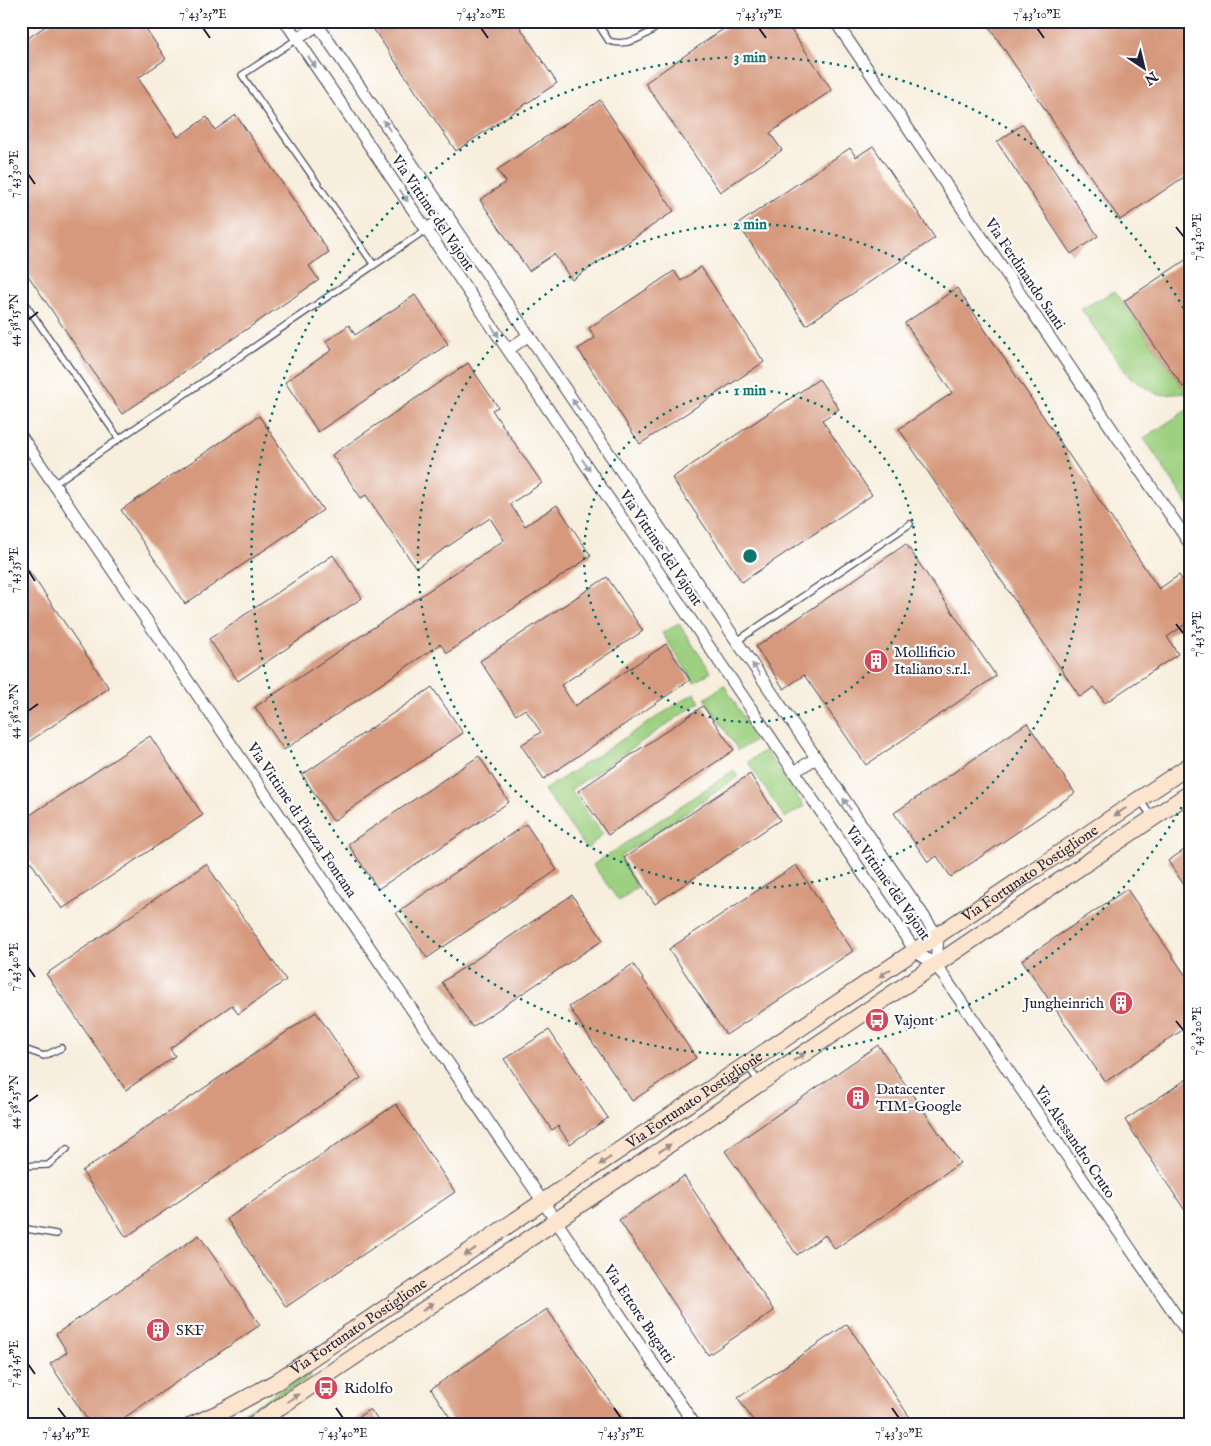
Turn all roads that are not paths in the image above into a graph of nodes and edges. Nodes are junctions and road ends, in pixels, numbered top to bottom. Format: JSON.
{"nodes":[{"id":1,"x":285,"y":21,"type":"edge"},
{"id":2,"x":596,"y":21,"type":"edge"},
{"id":3,"x":666,"y":21,"type":"edge"},
{"id":4,"x":834,"y":21,"type":"edge"},
{"id":5,"x":317,"y":23,"type":"edge"},
{"id":6,"x":297,"y":39,"type":"junction"},
{"id":7,"x":448,"y":215,"type":"junction"},
{"id":8,"x":427,"y":229,"type":"junction"},
{"id":9,"x":374,"y":265,"type":"junction"},
{"id":10,"x":21,"y":298,"type":"edge"},
{"id":11,"x":529,"y":335,"type":"junction"},
{"id":12,"x":508,"y":350,"type":"junction"},
{"id":13,"x":21,"y":436,"type":"edge"},
{"id":14,"x":119,"y":439,"type":"junction"},
{"id":15,"x":54,"y":484,"type":"junction"},
{"id":16,"x":910,"y":524,"type":"dead end"},
{"id":17,"x":1190,"y":544,"type":"edge"},
{"id":18,"x":737,"y":641,"type":"junction"},
{"id":19,"x":816,"y":758,"type":"junction"},
{"id":20,"x":1190,"y":765,"type":"edge"},
{"id":21,"x":794,"y":772,"type":"junction"},
{"id":22,"x":1190,"y":793,"type":"edge"},
{"id":23,"x":1140,"y":800,"type":"junction"},
{"id":24,"x":1153,"y":818,"type":"junction"},
{"id":25,"x":938,"y":937,"type":"junction"},
{"id":26,"x":916,"y":952,"type":"junction"},
{"id":27,"x":936,"y":965,"type":"junction"},
{"id":28,"x":21,"y":1048,"type":"edge"},
{"id":29,"x":61,"y":1048,"type":"dead end"},
{"id":30,"x":747,"y":1065,"type":"junction"},
{"id":31,"x":760,"y":1084,"type":"junction"},
{"id":32,"x":67,"y":1149,"type":"dead end"},
{"id":33,"x":21,"y":1166,"type":"edge"},
{"id":34,"x":544,"y":1202,"type":"junction"},
{"id":35,"x":557,"y":1220,"type":"junction"},
{"id":36,"x":21,"y":1228,"type":"edge"},
{"id":37,"x":56,"y":1234,"type":"dead end"},
{"id":38,"x":1190,"y":1336,"type":"edge"},
{"id":39,"x":307,"y":1362,"type":"junction"},
{"id":40,"x":320,"y":1379,"type":"junction"},
{"id":41,"x":192,"y":1425,"type":"edge"},
{"id":42,"x":252,"y":1425,"type":"edge"},
{"id":43,"x":695,"y":1425,"type":"edge"}],
"edges":[{"from":1,"to":6,"type":"street","name":"Via Vittime del Vajont"},
{"from":2,"to":3,"type":"lane"},
{"from":4,"to":17,"type":"street","name":"Via Ferdinando Santi"},
{"from":5,"to":6,"type":"street"},
{"from":7,"to":5,"type":"street","name":"Via Vittime del Vajont","one_way":true},
{"from":6,"to":8,"type":"street","name":"Via Vittime del Vajont","one_way":true},
{"from":6,"to":9,"type":"lane"},
{"from":7,"to":8,"type":"street"},
{"from":7,"to":11,"type":"street","name":"Via Vittime del Vajont"},
{"from":8,"to":9,"type":"lane"},
{"from":8,"to":12,"type":"street","name":"Via Vittime del Vajont","one_way":true},
{"from":9,"to":14,"type":"lane"},
{"from":10,"to":14,"type":"lane"},
{"from":11,"to":12,"type":"street"},
{"from":18,"to":11,"type":"street","name":"Via Vittime del Vajont","one_way":true},
{"from":12,"to":21,"type":"street","name":"Via Vittime del Vajont","one_way":true},
{"from":13,"to":15,"type":"street","name":"Via Vittime di Piazza Fontana"},
{"from":14,"to":15,"type":"lane"},
{"from":15,"to":34,"type":"street","name":"Via Vittime di Piazza Fontana"},
{"from":16,"to":18,"type":"lane"},
{"from":19,"to":18,"type":"street","name":"Via Vittime del Vajont","one_way":true},
{"from":19,"to":21,"type":"street"},
{"from":25,"to":19,"type":"street","name":"Via Vittime del Vajont","one_way":true},
{"from":20,"to":23,"type":"street","name":"Via Fortunato Postiglione"},
{"from":21,"to":26,"type":"street","name":"Via Vittime del Vajont"},
{"from":22,"to":24,"type":"street","name":"Via Fortunato Postiglione"},
{"from":23,"to":24,"type":"lane"},
{"from":23,"to":25,"type":"street","name":"Via Fortunato Postiglione","one_way":true},
{"from":24,"to":27,"type":"street","name":"Via Fortunato Postiglione"},
{"from":25,"to":26,"type":"street","name":"Via Fortunato Postiglione"},
{"from":25,"to":27,"type":"street","name":"Via Vittime del Vajont"},
{"from":26,"to":27,"type":"street","name":"Via Vittime del Vajont"},
{"from":26,"to":30,"type":"street","name":"Via Fortunato Postiglione","one_way":true},
{"from":31,"to":27,"type":"street","name":"Via Fortunato Postiglione","one_way":true},
{"from":27,"to":38,"type":"street","name":"Via Alessandro Cruto"},
{"from":28,"to":29,"type":"lane"},
{"from":30,"to":31,"type":"lane"},
{"from":30,"to":34,"type":"street","name":"Via Fortunato Postiglione","one_way":true},
{"from":35,"to":31,"type":"street","name":"Via Fortunato Postiglione","one_way":true},
{"from":32,"to":33,"type":"lane"},
{"from":34,"to":35,"type":"street","name":"Via Vittime di Piazza Fontana"},
{"from":34,"to":39,"type":"street","name":"Via Fortunato Postiglione","one_way":true},
{"from":40,"to":35,"type":"street","name":"Via Fortunato Postiglione","one_way":true},
{"from":35,"to":43,"type":"street","name":"Via Ettore Bugatti"},
{"from":36,"to":37,"type":"lane"},
{"from":39,"to":40,"type":"street"},
{"from":39,"to":41,"type":"street","name":"Via Fortunato Postiglione"},
{"from":42,"to":40,"type":"street","name":"Via Fortunato Postiglione","one_way":true}]}
